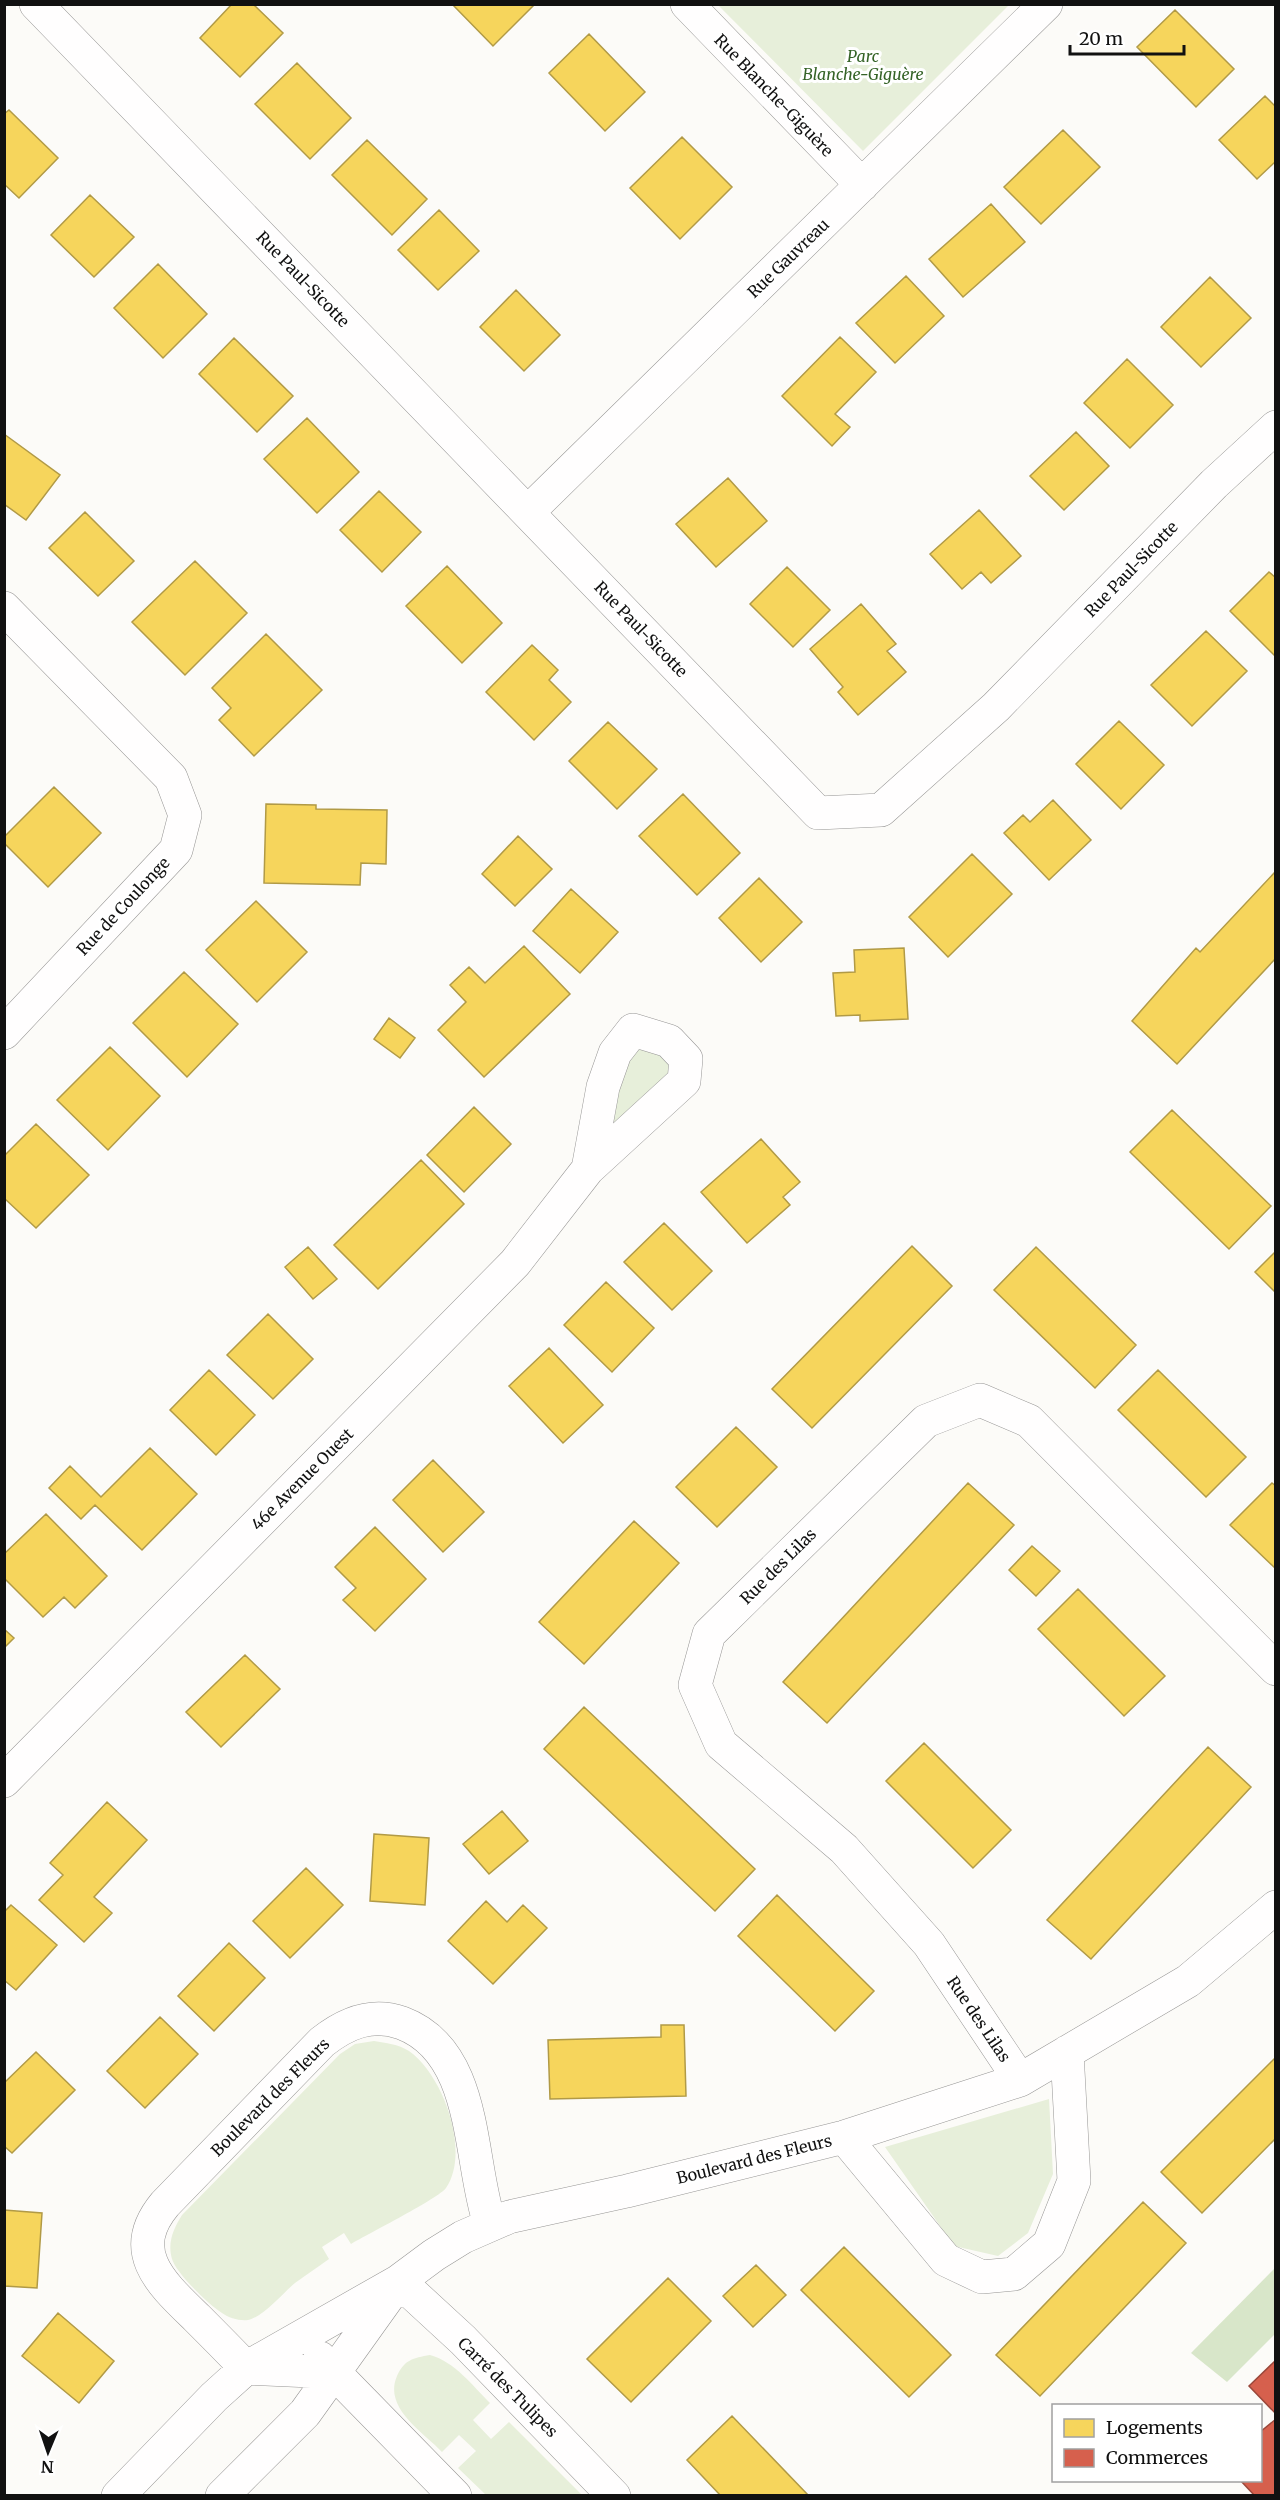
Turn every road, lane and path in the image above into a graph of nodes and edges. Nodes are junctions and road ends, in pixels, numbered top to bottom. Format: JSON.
{"nodes":[{"id":1,"x":36,"y":4,"type":"edge"},
{"id":2,"x":687,"y":4,"type":"edge"},
{"id":3,"x":1046,"y":4,"type":"edge"},
{"id":4,"x":862,"y":185,"type":"junction"},
{"id":5,"x":1275,"y":427,"type":"edge"},
{"id":6,"x":529,"y":511,"type":"junction"},
{"id":7,"x":4,"y":608,"type":"edge"},
{"id":8,"x":4,"y":1033,"type":"edge"},
{"id":9,"x":588,"y":1169,"type":"dead end"},
{"id":10,"x":1275,"y":1669,"type":"edge"},
{"id":11,"x":4,"y":1781,"type":"edge"},
{"id":12,"x":1275,"y":1907,"type":"edge"},
{"id":13,"x":1066,"y":2052,"type":"junction"},
{"id":14,"x":1020,"y":2080,"type":"junction"},
{"id":15,"x":844,"y":2137,"type":"junction"},
{"id":16,"x":490,"y":2224,"type":"junction"},
{"id":17,"x":399,"y":2281,"type":"junction"},
{"id":18,"x":299,"y":2338,"type":"junction"},
{"id":19,"x":246,"y":2368,"type":"junction"},
{"id":20,"x":334,"y":2372,"type":"junction"},
{"id":21,"x":118,"y":2496,"type":"edge"},
{"id":22,"x":222,"y":2496,"type":"edge"},
{"id":23,"x":456,"y":2496,"type":"edge"},
{"id":24,"x":614,"y":2496,"type":"edge"}],
"edges":[{"from":1,"to":6,"type":"street","name":"Rue Paul-Sicotte"},
{"from":2,"to":4,"type":"street","name":"Rue Blanche-Giguère"},
{"from":3,"to":4,"type":"street","name":"Rue Gauvreau"},
{"from":4,"to":6,"type":"street","name":"Rue Gauvreau"},
{"from":5,"to":6,"type":"street","name":"Rue Paul-Sicotte"},
{"from":7,"to":8,"type":"street","name":"Rue de Coulonge"},
{"from":9,"to":11,"type":"street","name":"46e Avenue Ouest"},
{"from":10,"to":14,"type":"street","name":"Rue des Lilas"},
{"from":12,"to":13,"type":"street","name":"Boulevard des Fleurs"},
{"from":13,"to":14,"type":"street","name":"Boulevard des Fleurs"},
{"from":13,"to":15,"type":"street","name":"Boulevard des Fleurs"},
{"from":14,"to":15,"type":"street","name":"Boulevard des Fleurs"},
{"from":15,"to":16,"type":"street","name":"Boulevard des Fleurs"},
{"from":16,"to":17,"type":"street","name":"Boulevard des Fleurs"},
{"from":16,"to":19,"type":"street","name":"Boulevard des Fleurs"},
{"from":17,"to":18,"type":"street","name":"Boulevard des Fleurs"},
{"from":17,"to":20,"type":"street","name":"Boulevard des Fleurs"},
{"from":17,"to":24,"type":"street","name":"Carré des Tulipes"},
{"from":18,"to":19,"type":"street","name":"Boulevard des Fleurs"},
{"from":18,"to":20,"type":"street"},
{"from":19,"to":20,"type":"street"},
{"from":19,"to":21,"type":"street","name":"Boulevard des Fleurs"},
{"from":20,"to":22,"type":"street","name":"Boulevard des Fleurs"},
{"from":20,"to":23,"type":"street"}]}
